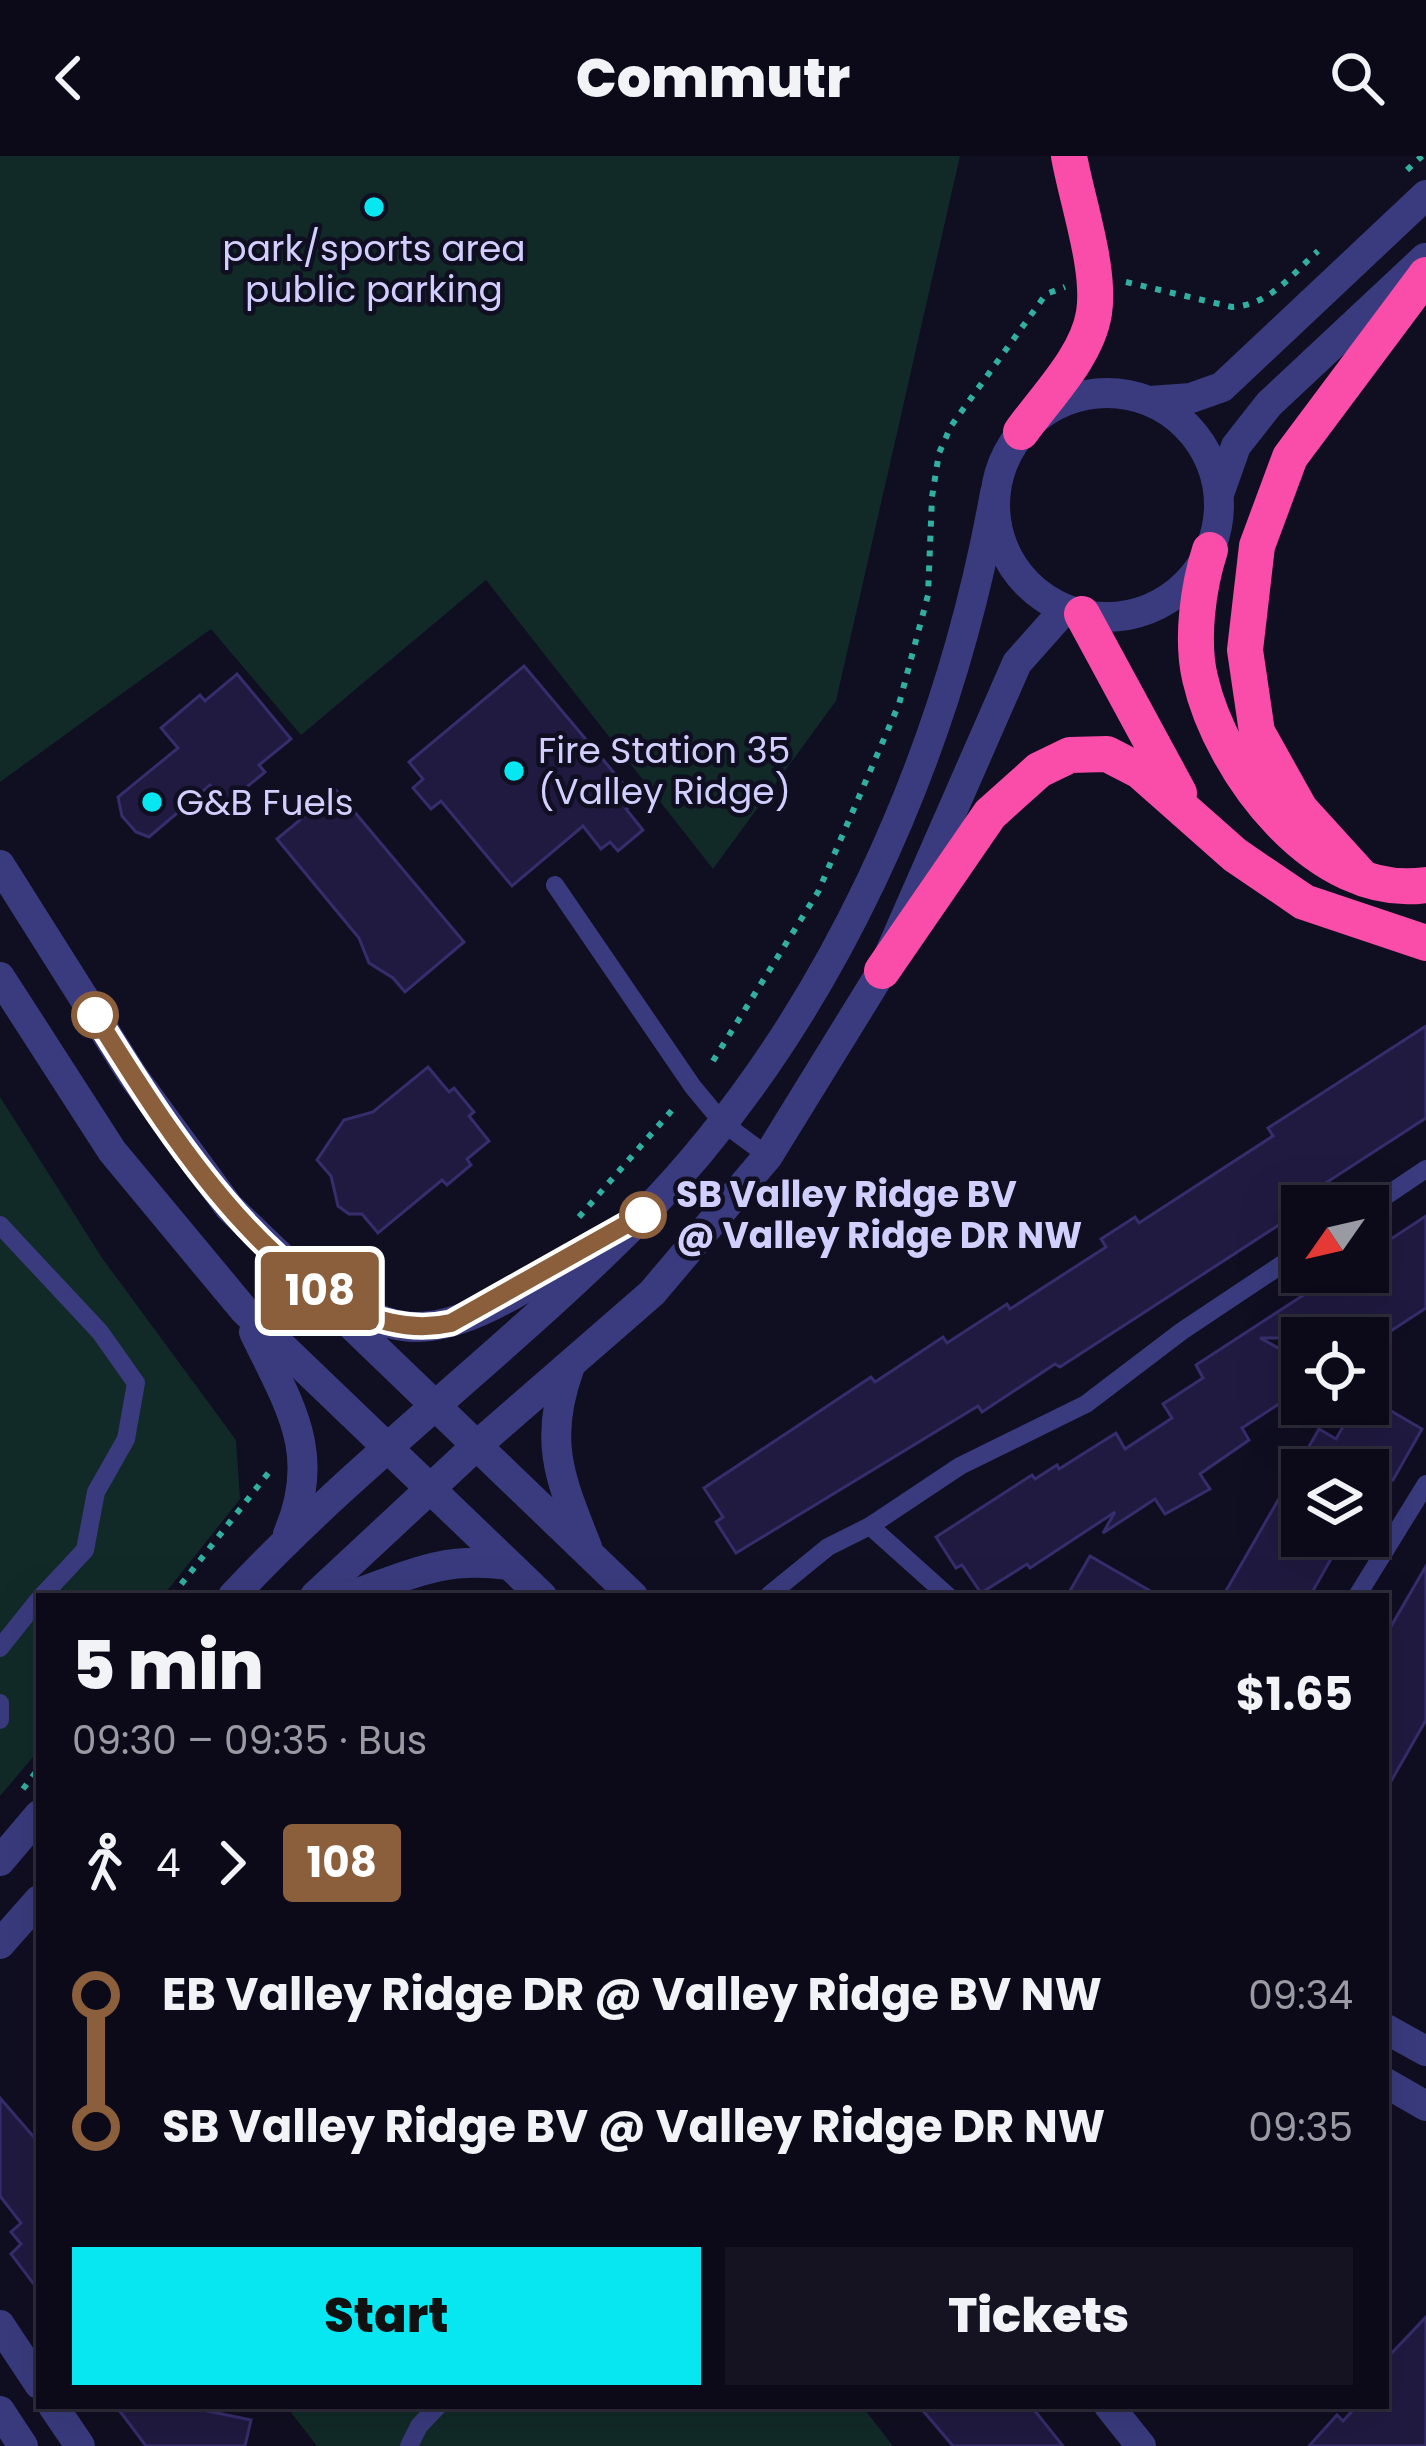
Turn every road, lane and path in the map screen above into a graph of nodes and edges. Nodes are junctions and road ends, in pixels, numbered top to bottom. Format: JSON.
{"nodes":[{"id":1,"x":1069,"y":156,"type":"edge"},
{"id":2,"x":1422,"y":156,"type":"edge"},
{"id":3,"x":1392,"y":184,"type":"dead end"},
{"id":4,"x":1426,"y":195,"type":"edge"},
{"id":5,"x":1327,"y":243,"type":"dead end"},
{"id":6,"x":1426,"y":257,"type":"edge"},
{"id":7,"x":1426,"y":275,"type":"edge"},
{"id":8,"x":1094,"y":281,"type":"junction"},
{"id":9,"x":1150,"y":401,"type":"junction"},
{"id":10,"x":1021,"y":432,"type":"junction"},
{"id":11,"x":995,"y":493,"type":"junction"},
{"id":12,"x":1219,"y":494,"type":"junction"},
{"id":13,"x":1210,"y":550,"type":"junction"},
{"id":14,"x":1074,"y":612,"type":"junction"},
{"id":15,"x":1192,"y":818,"type":"junction"},
{"id":16,"x":0,"y":865,"type":"edge"},
{"id":17,"x":1360,"y":874,"type":"junction"},
{"id":18,"x":555,"y":885,"type":"dead end"},
{"id":19,"x":1426,"y":885,"type":"edge"},
{"id":20,"x":1426,"y":943,"type":"edge"},
{"id":21,"x":882,"y":971,"type":"junction"},
{"id":22,"x":0,"y":976,"type":"edge"},
{"id":23,"x":713,"y":1061,"type":"dead end"},
{"id":24,"x":674,"y":1109,"type":"dead end"},
{"id":25,"x":723,"y":1124,"type":"junction"},
{"id":26,"x":768,"y":1156,"type":"junction"},
{"id":27,"x":1426,"y":1169,"type":"edge"},
{"id":28,"x":1389,"y":1194,"type":"edge"},
{"id":29,"x":643,"y":1215,"type":"junction"},
{"id":30,"x":573,"y":1224,"type":"dead end"},
{"id":31,"x":0,"y":1225,"type":"edge"},
{"id":32,"x":1281,"y":1266,"type":"edge"},
{"id":33,"x":305,"y":1284,"type":"junction"},
{"id":34,"x":244,"y":1310,"type":"junction"},
{"id":35,"x":568,"y":1369,"type":"junction"},
{"id":36,"x":432,"y":1406,"type":"junction"},
{"id":37,"x":384,"y":1448,"type":"junction"},
{"id":38,"x":475,"y":1448,"type":"junction"},
{"id":39,"x":283,"y":1454,"type":"dead end"},
{"id":40,"x":1426,"y":1484,"type":"edge"},
{"id":41,"x":428,"y":1490,"type":"junction"},
{"id":42,"x":869,"y":1526,"type":"junction"},
{"id":43,"x":286,"y":1539,"type":"junction"},
{"id":44,"x":591,"y":1558,"type":"junction"},
{"id":45,"x":507,"y":1564,"type":"junction"},
{"id":46,"x":44,"y":1593,"type":"edge"},
{"id":47,"x":174,"y":1593,"type":"edge"},
{"id":48,"x":236,"y":1593,"type":"edge"},
{"id":49,"x":318,"y":1593,"type":"edge"},
{"id":50,"x":358,"y":1593,"type":"edge"},
{"id":51,"x":539,"y":1593,"type":"edge"},
{"id":52,"x":631,"y":1593,"type":"edge"},
{"id":53,"x":771,"y":1593,"type":"edge"},
{"id":54,"x":945,"y":1593,"type":"edge"},
{"id":55,"x":1359,"y":1593,"type":"edge"},
{"id":56,"x":36,"y":1602,"type":"edge"},
{"id":57,"x":0,"y":1648,"type":"edge"},
{"id":58,"x":0,"y":1703,"type":"edge"},
{"id":59,"x":0,"y":1720,"type":"edge"},
{"id":60,"x":36,"y":1819,"type":"edge"},
{"id":61,"x":0,"y":1862,"type":"edge"},
{"id":62,"x":36,"y":1903,"type":"edge"},
{"id":63,"x":0,"y":1944,"type":"edge"},
{"id":64,"x":1389,"y":2031,"type":"edge"},
{"id":65,"x":1426,"y":2051,"type":"edge"},
{"id":66,"x":1389,"y":2086,"type":"edge"},
{"id":67,"x":1426,"y":2106,"type":"edge"},
{"id":68,"x":0,"y":2325,"type":"edge"},
{"id":69,"x":36,"y":2379,"type":"edge"},
{"id":70,"x":435,"y":2409,"type":"edge"},
{"id":71,"x":1111,"y":2409,"type":"edge"},
{"id":72,"x":0,"y":2411,"type":"edge"},
{"id":73,"x":23,"y":2446,"type":"edge"},
{"id":74,"x":409,"y":2446,"type":"edge"},
{"id":75,"x":1141,"y":2446,"type":"edge"}],
"edges":[{"from":1,"to":8,"type":"highway"},
{"from":2,"to":3,"type":"path"},
{"from":4,"to":9,"type":"street"},
{"from":5,"to":8,"type":"path"},
{"from":6,"to":12,"type":"street"},
{"from":7,"to":17,"type":"highway"},
{"from":8,"to":10,"type":"highway"},
{"from":8,"to":23,"type":"path"},
{"from":9,"to":10,"type":"street"},
{"from":9,"to":12,"type":"street"},
{"from":10,"to":11,"type":"street"},
{"from":11,"to":14,"type":"street"},
{"from":11,"to":25,"type":"street"},
{"from":12,"to":13,"type":"street"},
{"from":13,"to":14,"type":"street"},
{"from":13,"to":17,"type":"highway"},
{"from":14,"to":15,"type":"highway"},
{"from":14,"to":21,"type":"street"},
{"from":15,"to":20,"type":"highway"},
{"from":15,"to":21,"type":"highway"},
{"from":16,"to":33,"type":"street"},
{"from":17,"to":19,"type":"highway"},
{"from":18,"to":25,"type":"lane"},
{"from":21,"to":26,"type":"street"},
{"from":22,"to":34,"type":"street"},
{"from":24,"to":30,"type":"path"},
{"from":25,"to":26,"type":"lane"},
{"from":25,"to":29,"type":"street"},
{"from":26,"to":35,"type":"street"},
{"from":27,"to":28,"type":"lane"},
{"from":29,"to":33,"type":"street"},
{"from":29,"to":36,"type":"street"},
{"from":31,"to":46,"type":"lane"},
{"from":32,"to":42,"type":"lane"},
{"from":33,"to":36,"type":"street"},
{"from":34,"to":37,"type":"street"},
{"from":34,"to":43,"type":"street"},
{"from":35,"to":38,"type":"street"},
{"from":35,"to":44,"type":"street"},
{"from":36,"to":37,"type":"street"},
{"from":36,"to":38,"type":"street"},
{"from":37,"to":41,"type":"street"},
{"from":37,"to":43,"type":"street"},
{"from":38,"to":41,"type":"street"},
{"from":38,"to":44,"type":"street"},
{"from":39,"to":47,"type":"path"},
{"from":40,"to":55,"type":"lane"},
{"from":41,"to":45,"type":"street"},
{"from":41,"to":49,"type":"street"},
{"from":42,"to":53,"type":"lane"},
{"from":42,"to":54,"type":"lane"},
{"from":43,"to":48,"type":"street"},
{"from":44,"to":52,"type":"street"},
{"from":45,"to":50,"type":"street"},
{"from":45,"to":51,"type":"street"},
{"from":56,"to":57,"type":"lane"},
{"from":58,"to":59,"type":"lane"},
{"from":60,"to":61,"type":"street"},
{"from":62,"to":63,"type":"street"},
{"from":64,"to":65,"type":"street"},
{"from":66,"to":67,"type":"street"},
{"from":68,"to":69,"type":"street"},
{"from":70,"to":74,"type":"lane"},
{"from":71,"to":75,"type":"street"},
{"from":72,"to":73,"type":"street"}]}
